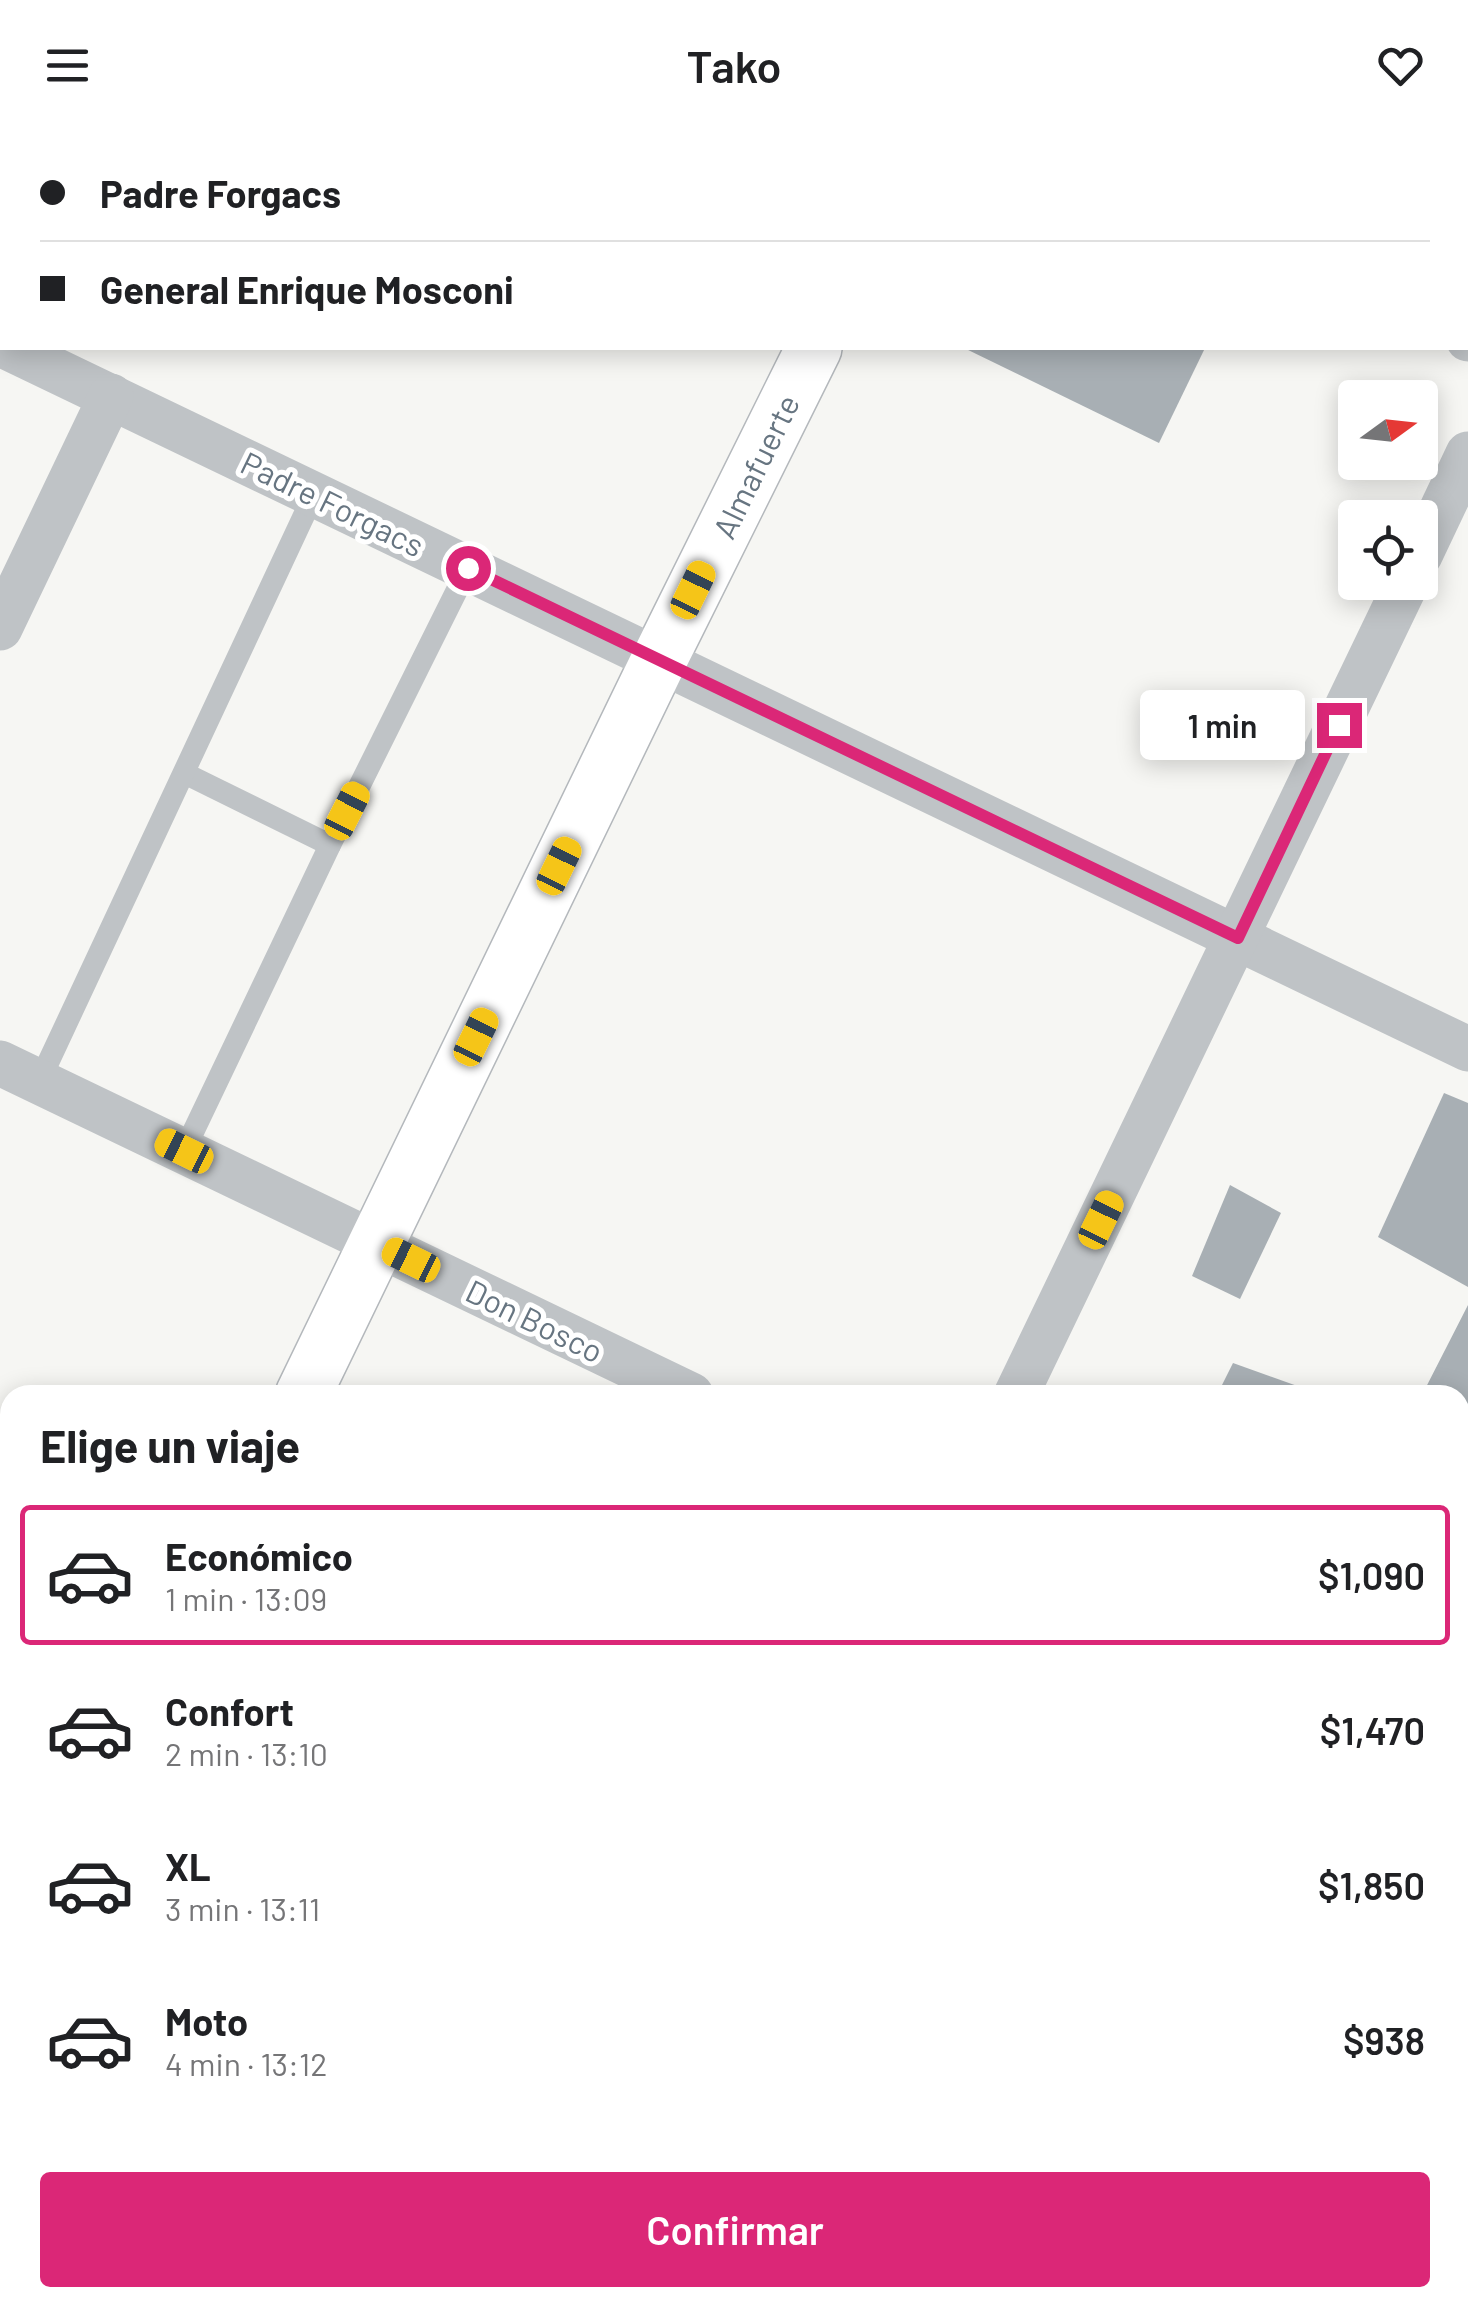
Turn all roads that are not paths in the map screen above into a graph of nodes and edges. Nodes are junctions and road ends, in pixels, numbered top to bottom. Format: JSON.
{"nodes":[{"id":1,"x":16,"y":350,"type":"edge"},
{"id":2,"x":813,"y":350,"type":"edge"},
{"id":3,"x":111,"y":396,"type":"junction"},
{"id":4,"x":1468,"y":454,"type":"edge"},
{"id":5,"x":314,"y":494,"type":"junction"},
{"id":6,"x":1438,"y":516,"type":"edge"},
{"id":7,"x":468,"y":568,"type":"junction"},
{"id":8,"x":1398,"y":600,"type":"edge"},
{"id":9,"x":0,"y":628,"type":"edge"},
{"id":10,"x":659,"y":660,"type":"junction"},
{"id":11,"x":184,"y":774,"type":"junction"},
{"id":12,"x":330,"y":846,"type":"junction"},
{"id":13,"x":1238,"y":938,"type":"junction"},
{"id":14,"x":1468,"y":1049,"type":"edge"},
{"id":15,"x":20,"y":1072,"type":"edge"},
{"id":16,"x":184,"y":1151,"type":"junction"},
{"id":17,"x":376,"y":1243,"type":"junction"},
{"id":18,"x":308,"y":1385,"type":"edge"},
{"id":19,"x":670,"y":1385,"type":"edge"},
{"id":20,"x":1021,"y":1385,"type":"edge"}],
"edges":[{"from":1,"to":3,"type":"street","name":"Padre Forgacs"},
{"from":2,"to":10,"type":"street","name":"Almafuerte"},
{"from":3,"to":5,"type":"street","name":"Padre Forgacs"},
{"from":3,"to":9,"type":"street"},
{"from":4,"to":6,"type":"street"},
{"from":5,"to":7,"type":"street","name":"Padre Forgacs"},
{"from":5,"to":11,"type":"lane"},
{"from":7,"to":10,"type":"street","name":"Padre Forgacs"},
{"from":7,"to":12,"type":"lane"},
{"from":8,"to":13,"type":"street"},
{"from":10,"to":13,"type":"street","name":"Padre Forgacs"},
{"from":10,"to":17,"type":"street","name":"Almafuerte"},
{"from":11,"to":12,"type":"lane"},
{"from":11,"to":15,"type":"lane"},
{"from":12,"to":16,"type":"lane"},
{"from":13,"to":14,"type":"street","name":"Padre Forgacs"},
{"from":13,"to":20,"type":"street"},
{"from":15,"to":16,"type":"street","name":"Don Bosco"},
{"from":16,"to":17,"type":"street","name":"Don Bosco"},
{"from":17,"to":18,"type":"street","name":"Almafuerte"},
{"from":17,"to":19,"type":"street","name":"Don Bosco"}]}
